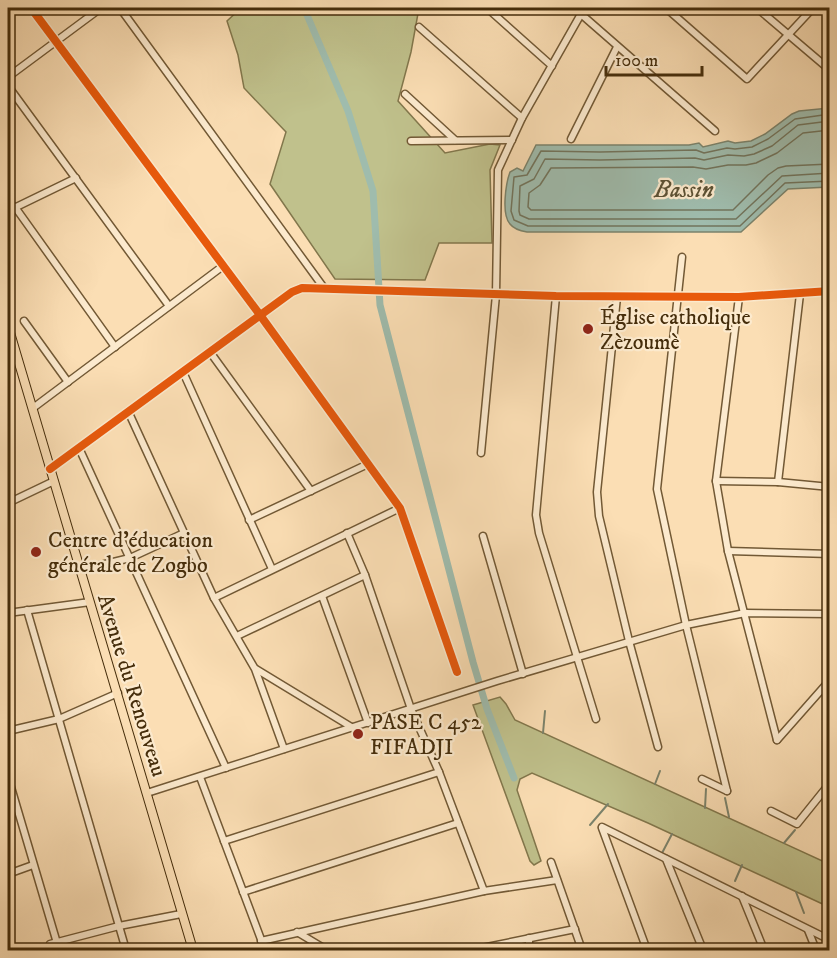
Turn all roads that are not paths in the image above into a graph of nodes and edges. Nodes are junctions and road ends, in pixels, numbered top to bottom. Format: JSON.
{"nodes":[{"id":1,"x":31,"y":8,"type":"edge"},
{"id":2,"x":101,"y":8,"type":"edge"},
{"id":3,"x":120,"y":8,"type":"edge"},
{"id":4,"x":487,"y":8,"type":"edge"},
{"id":5,"x":574,"y":8,"type":"edge"},
{"id":6,"x":666,"y":8,"type":"edge"},
{"id":7,"x":757,"y":8,"type":"edge"},
{"id":8,"x":813,"y":8,"type":"edge"},
{"id":9,"x":581,"y":14,"type":"junction"},
{"id":10,"x":419,"y":27,"type":"dead end"},
{"id":11,"x":788,"y":35,"type":"junction"},
{"id":12,"x":56,"y":41,"type":"junction"},
{"id":13,"x":617,"y":47,"type":"junction"},
{"id":14,"x":552,"y":66,"type":"junction"},
{"id":15,"x":830,"y":70,"type":"edge"},
{"id":16,"x":8,"y":77,"type":"edge"},
{"id":17,"x":8,"y":86,"type":"edge"},
{"id":18,"x":405,"y":94,"type":"dead end"},
{"id":19,"x":522,"y":118,"type":"junction"},
{"id":20,"x":715,"y":131,"type":"dead end"},
{"id":21,"x":571,"y":139,"type":"dead end"},
{"id":22,"x":512,"y":140,"type":"junction"},
{"id":23,"x":411,"y":141,"type":"dead end"},
{"id":24,"x":455,"y":141,"type":"junction"},
{"id":25,"x":76,"y":178,"type":"junction"},
{"id":26,"x":15,"y":207,"type":"junction"},
{"id":27,"x":8,"y":211,"type":"edge"},
{"id":28,"x":682,"y":257,"type":"dead end"},
{"id":29,"x":223,"y":266,"type":"junction"},
{"id":30,"x":324,"y":288,"type":"junction"},
{"id":31,"x":830,"y":291,"type":"edge"},
{"id":32,"x":800,"y":294,"type":"junction"},
{"id":33,"x":496,"y":295,"type":"junction"},
{"id":34,"x":556,"y":296,"type":"junction"},
{"id":35,"x":617,"y":297,"type":"junction"},
{"id":36,"x":679,"y":297,"type":"junction"},
{"id":37,"x":739,"y":297,"type":"junction"},
{"id":38,"x":169,"y":306,"type":"junction"},
{"id":39,"x":260,"y":315,"type":"junction"},
{"id":40,"x":24,"y":321,"type":"dead end"},
{"id":41,"x":8,"y":326,"type":"edge"},
{"id":42,"x":9,"y":337,"type":"edge"},
{"id":43,"x":115,"y":347,"type":"junction"},
{"id":44,"x":210,"y":352,"type":"junction"},
{"id":45,"x":183,"y":372,"type":"junction"},
{"id":46,"x":68,"y":382,"type":"junction"},
{"id":47,"x":33,"y":408,"type":"junction"},
{"id":48,"x":128,"y":411,"type":"junction"},
{"id":49,"x":79,"y":448,"type":"junction"},
{"id":50,"x":481,"y":453,"type":"dead end"},
{"id":51,"x":368,"y":464,"type":"junction"},
{"id":52,"x":50,"y":470,"type":"junction"},
{"id":53,"x":717,"y":481,"type":"junction"},
{"id":54,"x":54,"y":482,"type":"junction"},
{"id":55,"x":778,"y":482,"type":"junction"},
{"id":56,"x":830,"y":487,"type":"edge"},
{"id":57,"x":311,"y":491,"type":"junction"},
{"id":58,"x":8,"y":503,"type":"edge"},
{"id":59,"x":400,"y":508,"type":"junction"},
{"id":60,"x":249,"y":520,"type":"junction"},
{"id":61,"x":184,"y":533,"type":"junction"},
{"id":62,"x":347,"y":533,"type":"junction"},
{"id":63,"x":483,"y":536,"type":"dead end"},
{"id":64,"x":728,"y":551,"type":"junction"},
{"id":65,"x":830,"y":554,"type":"edge"},
{"id":66,"x":130,"y":558,"type":"junction"},
{"id":67,"x":272,"y":569,"type":"junction"},
{"id":68,"x":80,"y":570,"type":"junction"},
{"id":69,"x":364,"y":575,"type":"junction"},
{"id":70,"x":322,"y":596,"type":"junction"},
{"id":71,"x":214,"y":598,"type":"junction"},
{"id":72,"x":90,"y":602,"type":"junction"},
{"id":73,"x":27,"y":610,"type":"junction"},
{"id":74,"x":8,"y":612,"type":"edge"},
{"id":75,"x":745,"y":613,"type":"junction"},
{"id":76,"x":830,"y":614,"type":"edge"},
{"id":77,"x":687,"y":625,"type":"junction"},
{"id":78,"x":237,"y":636,"type":"junction"},
{"id":79,"x":629,"y":641,"type":"junction"},
{"id":80,"x":576,"y":657,"type":"junction"},
{"id":81,"x":255,"y":669,"type":"junction"},
{"id":82,"x":457,"y":672,"type":"dead end"},
{"id":83,"x":523,"y":674,"type":"junction"},
{"id":84,"x":830,"y":680,"type":"edge"},
{"id":85,"x":118,"y":693,"type":"junction"},
{"id":86,"x":411,"y":708,"type":"junction"},
{"id":87,"x":58,"y":719,"type":"junction"},
{"id":88,"x":596,"y":719,"type":"dead end"},
{"id":89,"x":368,"y":723,"type":"junction"},
{"id":90,"x":353,"y":728,"type":"junction"},
{"id":91,"x":8,"y":731,"type":"edge"},
{"id":92,"x":658,"y":747,"type":"dead end"},
{"id":93,"x":284,"y":749,"type":"junction"},
{"id":94,"x":226,"y":768,"type":"junction"},
{"id":95,"x":439,"y":772,"type":"junction"},
{"id":96,"x":8,"y":777,"type":"edge"},
{"id":97,"x":200,"y":777,"type":"junction"},
{"id":98,"x":702,"y":779,"type":"dead end"},
{"id":99,"x":830,"y":783,"type":"edge"},
{"id":100,"x":147,"y":794,"type":"junction"},
{"id":101,"x":771,"y":811,"type":"dead end"},
{"id":102,"x":458,"y":823,"type":"junction"},
{"id":103,"x":224,"y":841,"type":"junction"},
{"id":104,"x":666,"y":859,"type":"junction"},
{"id":105,"x":551,"y":862,"type":"dead end"},
{"id":106,"x":33,"y":865,"type":"junction"},
{"id":107,"x":8,"y":874,"type":"edge"},
{"id":108,"x":557,"y":880,"type":"junction"},
{"id":109,"x":484,"y":891,"type":"junction"},
{"id":110,"x":243,"y":892,"type":"junction"},
{"id":111,"x":742,"y":896,"type":"junction"},
{"id":112,"x":181,"y":914,"type":"junction"},
{"id":113,"x":119,"y":927,"type":"junction"},
{"id":114,"x":574,"y":928,"type":"junction"},
{"id":115,"x":808,"y":930,"type":"junction"},
{"id":116,"x":296,"y":932,"type":"junction"},
{"id":117,"x":529,"y":938,"type":"junction"},
{"id":118,"x":830,"y":940,"type":"edge"},
{"id":119,"x":261,"y":941,"type":"junction"},
{"id":120,"x":51,"y":946,"type":"edge"},
{"id":121,"x":126,"y":951,"type":"edge"},
{"id":122,"x":193,"y":951,"type":"edge"},
{"id":123,"x":265,"y":951,"type":"edge"},
{"id":124,"x":327,"y":951,"type":"edge"},
{"id":125,"x":472,"y":951,"type":"edge"},
{"id":126,"x":529,"y":951,"type":"edge"},
{"id":127,"x":582,"y":951,"type":"edge"},
{"id":128,"x":647,"y":951,"type":"edge"},
{"id":129,"x":703,"y":951,"type":"edge"},
{"id":130,"x":764,"y":951,"type":"edge"},
{"id":131,"x":816,"y":951,"type":"edge"}],
"edges":[{"from":1,"to":12,"type":"street"},
{"from":2,"to":12,"type":"street"},
{"from":3,"to":30,"type":"street"},
{"from":4,"to":14,"type":"street"},
{"from":5,"to":9,"type":"street"},
{"from":6,"to":11,"type":"street"},
{"from":7,"to":11,"type":"street"},
{"from":8,"to":11,"type":"street"},
{"from":9,"to":13,"type":"street"},
{"from":9,"to":14,"type":"street"},
{"from":10,"to":19,"type":"street"},
{"from":11,"to":15,"type":"street"},
{"from":12,"to":16,"type":"street"},
{"from":12,"to":29,"type":"street"},
{"from":13,"to":20,"type":"street"},
{"from":13,"to":21,"type":"street"},
{"from":14,"to":19,"type":"street"},
{"from":17,"to":25,"type":"street"},
{"from":18,"to":24,"type":"street"},
{"from":19,"to":22,"type":"street"},
{"from":22,"to":24,"type":"street"},
{"from":22,"to":33,"type":"street"},
{"from":23,"to":24,"type":"street"},
{"from":25,"to":26,"type":"street"},
{"from":25,"to":38,"type":"street"},
{"from":26,"to":27,"type":"street"},
{"from":26,"to":43,"type":"street"},
{"from":28,"to":36,"type":"street"},
{"from":29,"to":38,"type":"street"},
{"from":29,"to":39,"type":"street"},
{"from":30,"to":33,"type":"street"},
{"from":30,"to":39,"type":"street"},
{"from":31,"to":32,"type":"street"},
{"from":32,"to":37,"type":"street"},
{"from":32,"to":55,"type":"street"},
{"from":33,"to":34,"type":"street"},
{"from":33,"to":50,"type":"street"},
{"from":34,"to":35,"type":"street"},
{"from":34,"to":80,"type":"street"},
{"from":35,"to":36,"type":"street"},
{"from":35,"to":79,"type":"street"},
{"from":36,"to":37,"type":"street"},
{"from":36,"to":77,"type":"street"},
{"from":37,"to":53,"type":"street"},
{"from":38,"to":43,"type":"street"},
{"from":39,"to":44,"type":"street"},
{"from":39,"to":51,"type":"street"},
{"from":40,"to":46,"type":"street"},
{"from":41,"to":42,"type":"main road","name":"Avenue du Renouveau"},
{"from":42,"to":47,"type":"main road","name":"Avenue du Renouveau"},
{"from":43,"to":46,"type":"street"},
{"from":44,"to":45,"type":"street"},
{"from":44,"to":57,"type":"street"},
{"from":45,"to":48,"type":"street"},
{"from":45,"to":60,"type":"street"},
{"from":46,"to":47,"type":"street"},
{"from":47,"to":52,"type":"main road","name":"Avenue du Renouveau"},
{"from":48,"to":49,"type":"street"},
{"from":48,"to":61,"type":"street"},
{"from":49,"to":52,"type":"street"},
{"from":49,"to":66,"type":"street"},
{"from":51,"to":57,"type":"street"},
{"from":51,"to":59,"type":"street"},
{"from":52,"to":54,"type":"main road","name":"Avenue du Renouveau"},
{"from":53,"to":55,"type":"street"},
{"from":53,"to":64,"type":"street"},
{"from":54,"to":58,"type":"street"},
{"from":54,"to":68,"type":"main road","name":"Avenue du Renouveau"},
{"from":55,"to":56,"type":"street"},
{"from":57,"to":60,"type":"street"},
{"from":59,"to":62,"type":"street"},
{"from":59,"to":82,"type":"street"},
{"from":60,"to":67,"type":"street"},
{"from":61,"to":66,"type":"street"},
{"from":61,"to":71,"type":"street"},
{"from":62,"to":67,"type":"street"},
{"from":62,"to":69,"type":"street"},
{"from":63,"to":83,"type":"street"},
{"from":64,"to":65,"type":"street"},
{"from":64,"to":75,"type":"street"},
{"from":66,"to":68,"type":"street"},
{"from":66,"to":94,"type":"street"},
{"from":67,"to":71,"type":"street"},
{"from":68,"to":72,"type":"main road","name":"Avenue du Renouveau"},
{"from":69,"to":70,"type":"street"},
{"from":69,"to":86,"type":"street"},
{"from":70,"to":78,"type":"street"},
{"from":70,"to":89,"type":"street"},
{"from":71,"to":78,"type":"street"},
{"from":72,"to":73,"type":"street"},
{"from":72,"to":85,"type":"main road","name":"Avenue du Renouveau"},
{"from":73,"to":74,"type":"street"},
{"from":73,"to":87,"type":"street"},
{"from":75,"to":76,"type":"street"},
{"from":75,"to":77,"type":"street"},
{"from":75,"to":84,"type":"street"},
{"from":77,"to":79,"type":"street"},
{"from":77,"to":98,"type":"street"},
{"from":78,"to":81,"type":"street"},
{"from":79,"to":80,"type":"street"},
{"from":79,"to":92,"type":"street"},
{"from":80,"to":83,"type":"street"},
{"from":80,"to":88,"type":"street"},
{"from":81,"to":90,"type":"street"},
{"from":81,"to":93,"type":"street"},
{"from":83,"to":86,"type":"street"},
{"from":85,"to":87,"type":"street"},
{"from":85,"to":100,"type":"main road","name":"Avenue du Renouveau"},
{"from":86,"to":89,"type":"street"},
{"from":86,"to":95,"type":"street"},
{"from":87,"to":91,"type":"street"},
{"from":87,"to":113,"type":"street"},
{"from":89,"to":90,"type":"street"},
{"from":90,"to":93,"type":"street"},
{"from":93,"to":94,"type":"street"},
{"from":94,"to":97,"type":"street"},
{"from":95,"to":102,"type":"street"},
{"from":95,"to":103,"type":"street"},
{"from":96,"to":106,"type":"street"},
{"from":97,"to":100,"type":"street"},
{"from":97,"to":103,"type":"street"},
{"from":99,"to":101,"type":"street"},
{"from":100,"to":112,"type":"main road","name":"Avenue du Renouveau"},
{"from":102,"to":109,"type":"street"},
{"from":102,"to":110,"type":"street"},
{"from":103,"to":110,"type":"street"},
{"from":104,"to":111,"type":"street"},
{"from":104,"to":128,"type":"street"},
{"from":104,"to":129,"type":"street"},
{"from":105,"to":108,"type":"street"},
{"from":106,"to":107,"type":"street"},
{"from":106,"to":120,"type":"street"},
{"from":108,"to":109,"type":"street"},
{"from":108,"to":114,"type":"street"},
{"from":109,"to":116,"type":"street"},
{"from":110,"to":119,"type":"street"},
{"from":111,"to":115,"type":"street"},
{"from":111,"to":130,"type":"street"},
{"from":112,"to":113,"type":"street"},
{"from":112,"to":122,"type":"main road","name":"Avenue du Renouveau"},
{"from":113,"to":120,"type":"street"},
{"from":113,"to":121,"type":"street"},
{"from":114,"to":117,"type":"street"},
{"from":114,"to":127,"type":"street"},
{"from":115,"to":118,"type":"street"},
{"from":115,"to":131,"type":"street"},
{"from":116,"to":119,"type":"street"},
{"from":116,"to":124,"type":"street"},
{"from":117,"to":125,"type":"street"},
{"from":117,"to":126,"type":"street"},
{"from":119,"to":123,"type":"street"}]}
